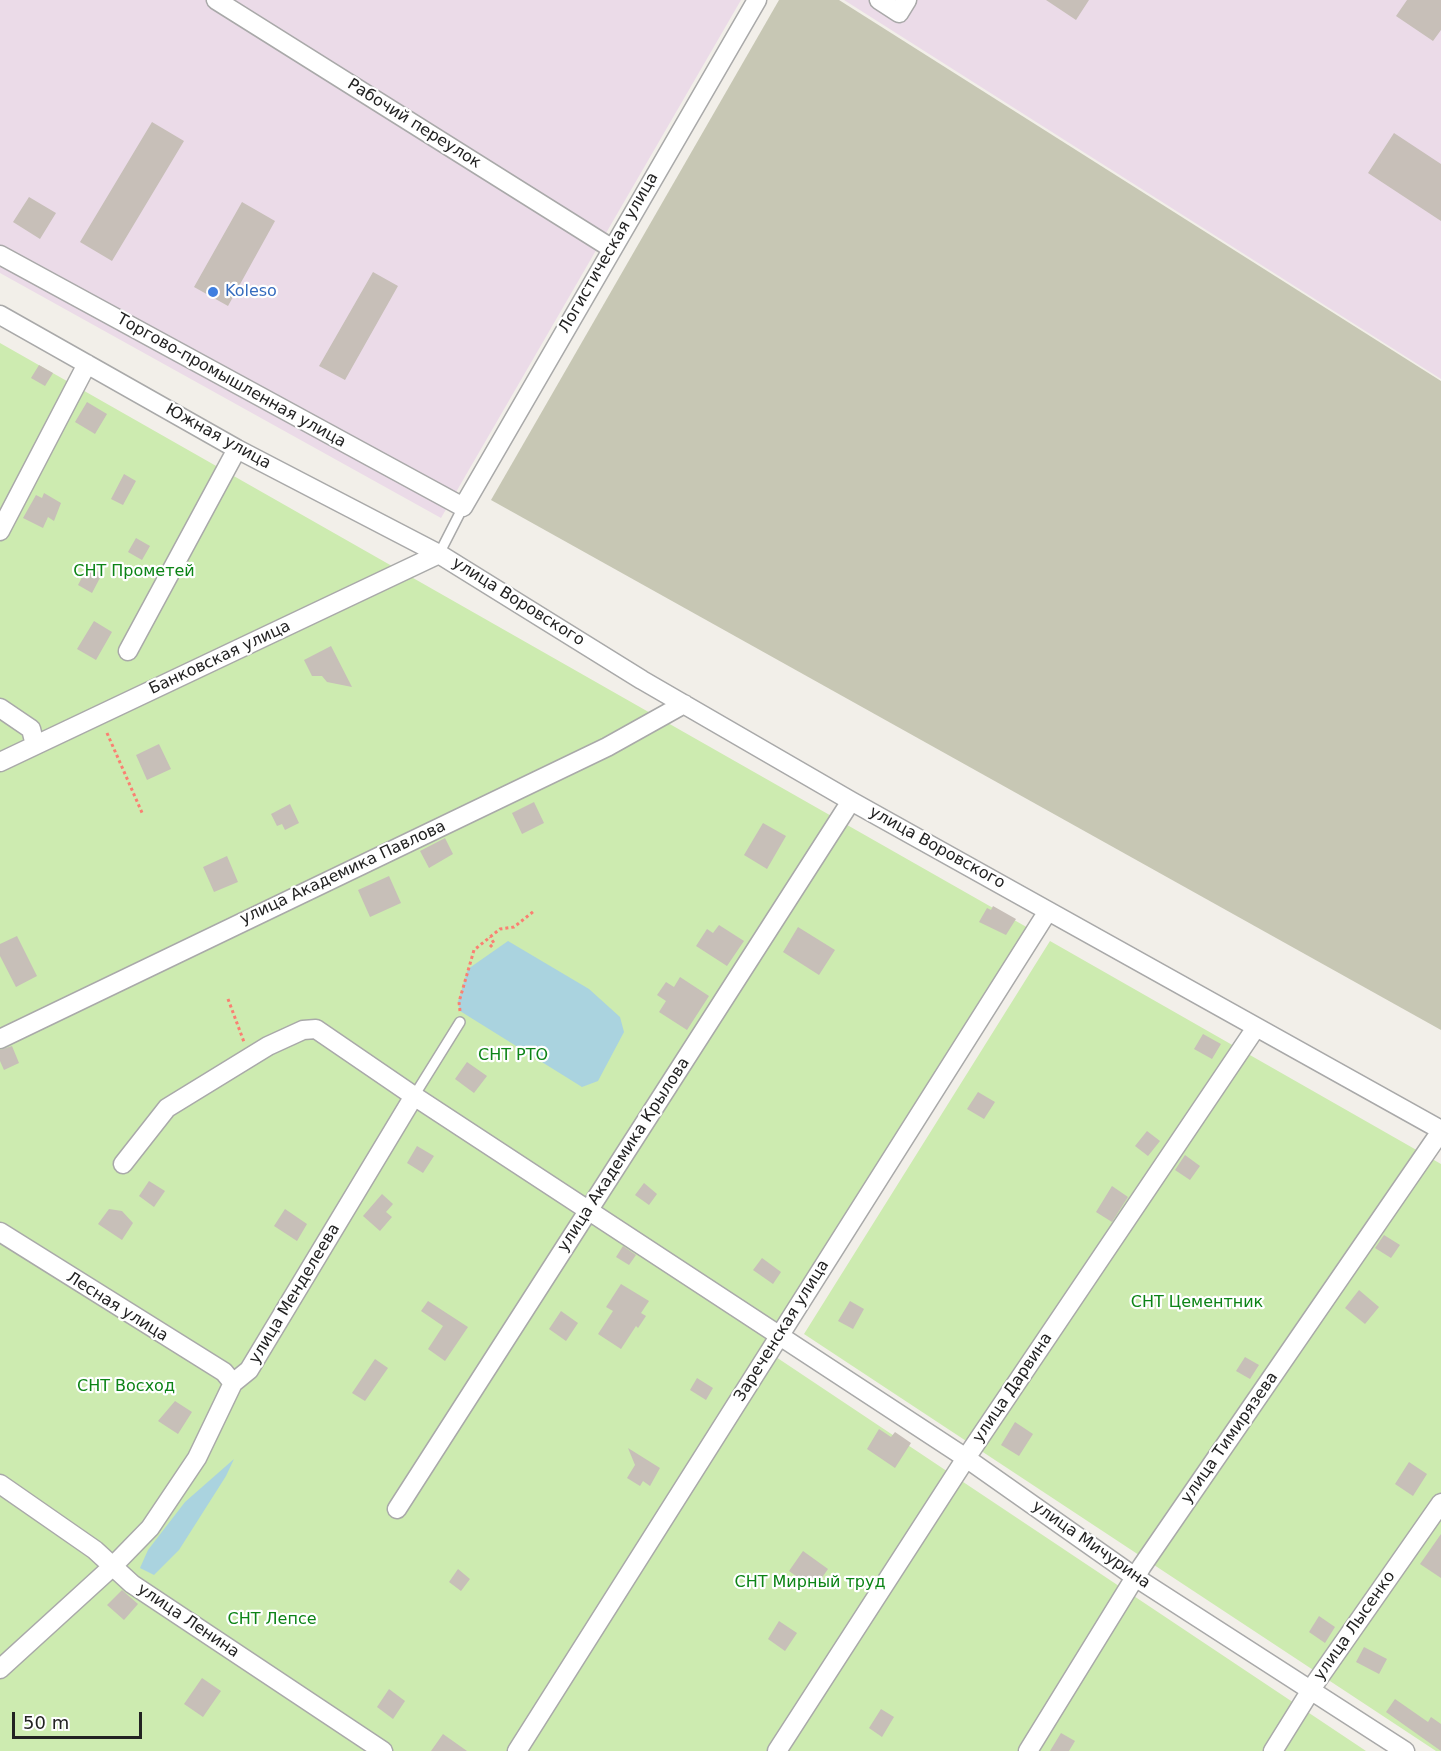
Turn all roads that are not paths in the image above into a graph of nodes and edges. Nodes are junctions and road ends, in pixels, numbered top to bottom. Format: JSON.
{"nodes":[{"id":1,"x":216,"y":0,"type":"edge"},
{"id":2,"x":757,"y":0,"type":"edge"},
{"id":3,"x":879,"y":0,"type":"edge"},
{"id":4,"x":907,"y":0,"type":"edge"},
{"id":5,"x":611,"y":248,"type":"junction"},
{"id":6,"x":0,"y":255,"type":"edge"},
{"id":7,"x":0,"y":315,"type":"edge"},
{"id":8,"x":87,"y":364,"type":"junction"},
{"id":9,"x":237,"y":449,"type":"junction"},
{"id":10,"x":463,"y":507,"type":"junction"},
{"id":11,"x":0,"y":531,"type":"edge"},
{"id":12,"x":439,"y":554,"type":"junction"},
{"id":13,"x":128,"y":651,"type":"dead end"},
{"id":14,"x":684,"y":704,"type":"junction"},
{"id":15,"x":0,"y":708,"type":"edge"},
{"id":16,"x":35,"y":745,"type":"junction"},
{"id":17,"x":0,"y":762,"type":"edge"},
{"id":18,"x":851,"y":801,"type":"junction"},
{"id":19,"x":1048,"y":911,"type":"junction"},
{"id":20,"x":460,"y":1022,"type":"dead end"},
{"id":21,"x":1255,"y":1029,"type":"junction"},
{"id":22,"x":0,"y":1039,"type":"edge"},
{"id":23,"x":414,"y":1096,"type":"junction"},
{"id":24,"x":1441,"y":1131,"type":"edge"},
{"id":25,"x":123,"y":1164,"type":"dead end"},
{"id":26,"x":588,"y":1210,"type":"junction"},
{"id":27,"x":0,"y":1232,"type":"edge"},
{"id":28,"x":779,"y":1335,"type":"junction"},
{"id":29,"x":233,"y":1383,"type":"junction"},
{"id":30,"x":966,"y":1458,"type":"junction"},
{"id":31,"x":0,"y":1484,"type":"edge"},
{"id":32,"x":1441,"y":1503,"type":"edge"},
{"id":33,"x":397,"y":1509,"type":"dead end"},
{"id":34,"x":113,"y":1566,"type":"junction"},
{"id":35,"x":1135,"y":1577,"type":"junction"},
{"id":36,"x":0,"y":1669,"type":"edge"},
{"id":37,"x":1312,"y":1689,"type":"junction"},
{"id":38,"x":383,"y":1751,"type":"edge"},
{"id":39,"x":517,"y":1751,"type":"edge"},
{"id":40,"x":777,"y":1751,"type":"edge"},
{"id":41,"x":1028,"y":1751,"type":"edge"},
{"id":42,"x":1273,"y":1751,"type":"edge"},
{"id":43,"x":1405,"y":1751,"type":"edge"}],
"edges":[{"from":1,"to":5,"type":"street","name":"Рабочий переулок"},
{"from":2,"to":5,"type":"street","name":"Логистическая улица"},
{"from":3,"to":4,"type":"street"},
{"from":5,"to":10,"type":"street","name":"Логистическая улица"},
{"from":6,"to":10,"type":"street","name":"Торгово-промышленная улица"},
{"from":7,"to":8,"type":"street","name":"Южная улица"},
{"from":8,"to":9,"type":"street","name":"Южная улица"},
{"from":8,"to":11,"type":"street"},
{"from":9,"to":12,"type":"street","name":"Южная улица"},
{"from":9,"to":13,"type":"street"},
{"from":10,"to":12,"type":"lane"},
{"from":12,"to":14,"type":"street","name":"улица Воровского"},
{"from":12,"to":16,"type":"street","name":"Банковская улица"},
{"from":14,"to":18,"type":"street","name":"улица Воровского"},
{"from":14,"to":22,"type":"street","name":"улица Академика Павлова"},
{"from":15,"to":16,"type":"street"},
{"from":16,"to":17,"type":"street","name":"Банковская улица"},
{"from":18,"to":19,"type":"street","name":"улица Воровского"},
{"from":18,"to":26,"type":"street","name":"улица Академика Крылова"},
{"from":19,"to":21,"type":"street","name":"улица Воровского"},
{"from":19,"to":28,"type":"street","name":"Зареченская улица"},
{"from":20,"to":23,"type":"lane"},
{"from":21,"to":24,"type":"street","name":"улица Воровского"},
{"from":21,"to":30,"type":"street","name":"улица Дарвина"},
{"from":23,"to":25,"type":"street","name":"улица Мичурина"},
{"from":23,"to":26,"type":"street","name":"улица Мичурина"},
{"from":23,"to":29,"type":"street","name":"улица Менделеева"},
{"from":24,"to":35,"type":"street","name":"улица Тимирязева"},
{"from":26,"to":28,"type":"street","name":"улица Мичурина"},
{"from":26,"to":33,"type":"street","name":"улица Академика Крылова"},
{"from":27,"to":29,"type":"street","name":"Лесная улица"},
{"from":28,"to":30,"type":"street","name":"улица Мичурина"},
{"from":28,"to":39,"type":"street","name":"Зареченская улица"},
{"from":29,"to":34,"type":"street","name":"улица Менделеева"},
{"from":30,"to":35,"type":"street","name":"улица Мичурина"},
{"from":30,"to":40,"type":"street","name":"улица Дарвина"},
{"from":31,"to":34,"type":"street","name":"улица Ленина"},
{"from":32,"to":37,"type":"street","name":"улица Лысенко"},
{"from":34,"to":36,"type":"street","name":"улица Менделеева"},
{"from":34,"to":38,"type":"street","name":"улица Ленина"},
{"from":35,"to":37,"type":"street","name":"улица Мичурина"},
{"from":35,"to":41,"type":"street","name":"улица Тимирязева"},
{"from":37,"to":42,"type":"street","name":"улица Лысенко"},
{"from":37,"to":43,"type":"street","name":"улица Мичурина"}]}
